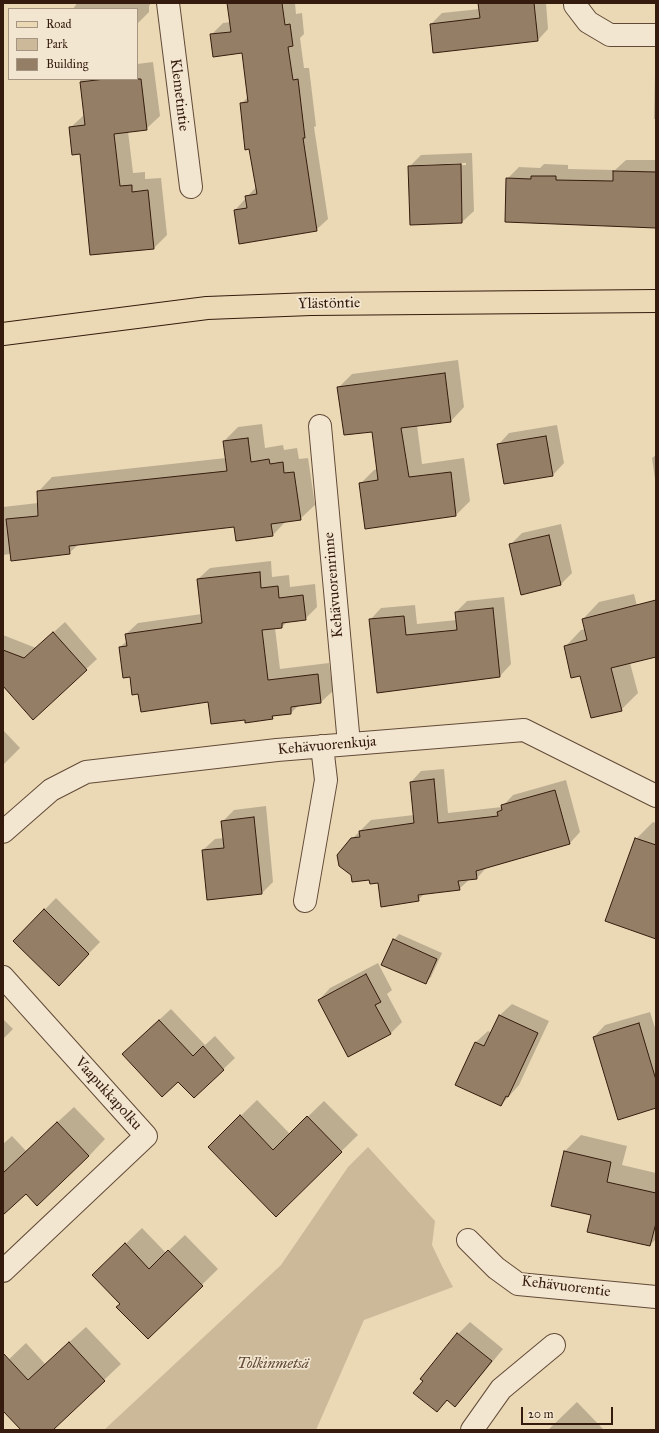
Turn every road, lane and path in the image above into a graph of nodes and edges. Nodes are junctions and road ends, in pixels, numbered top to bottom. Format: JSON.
{"nodes":[{"id":1,"x":168,"y":3,"type":"edge"},
{"id":2,"x":575,"y":3,"type":"edge"},
{"id":3,"x":656,"y":36,"type":"edge"},
{"id":4,"x":191,"y":187,"type":"dead end"},
{"id":5,"x":656,"y":301,"type":"edge"},
{"id":6,"x":3,"y":334,"type":"edge"},
{"id":7,"x":320,"y":426,"type":"dead end"},
{"id":8,"x":349,"y":744,"type":"junction"},
{"id":9,"x":322,"y":746,"type":"junction"},
{"id":10,"x":656,"y":796,"type":"edge"},
{"id":11,"x":3,"y":832,"type":"edge"},
{"id":12,"x":305,"y":901,"type":"dead end"},
{"id":13,"x":3,"y":978,"type":"edge"},
{"id":14,"x":468,"y":1240,"type":"dead end"},
{"id":15,"x":3,"y":1270,"type":"edge"},
{"id":16,"x":656,"y":1297,"type":"edge"},
{"id":17,"x":554,"y":1345,"type":"dead end"},
{"id":18,"x":472,"y":1430,"type":"edge"}],
"edges":[{"from":1,"to":4,"type":"street","name":"Klemetintie"},
{"from":2,"to":3,"type":"street"},
{"from":5,"to":6,"type":"main road","name":"Ylästöntie"},
{"from":7,"to":8,"type":"street","name":"Kehävuorenrinne"},
{"from":8,"to":9,"type":"street","name":"Kehävuorenkuja"},
{"from":8,"to":10,"type":"street","name":"Kehävuorenkuja"},
{"from":9,"to":11,"type":"street","name":"Kehävuorenkuja"},
{"from":9,"to":12,"type":"street"},
{"from":13,"to":15,"type":"street","name":"Vaapukkapolku"},
{"from":14,"to":16,"type":"street","name":"Kehävuorentie"},
{"from":17,"to":18,"type":"street"}]}
